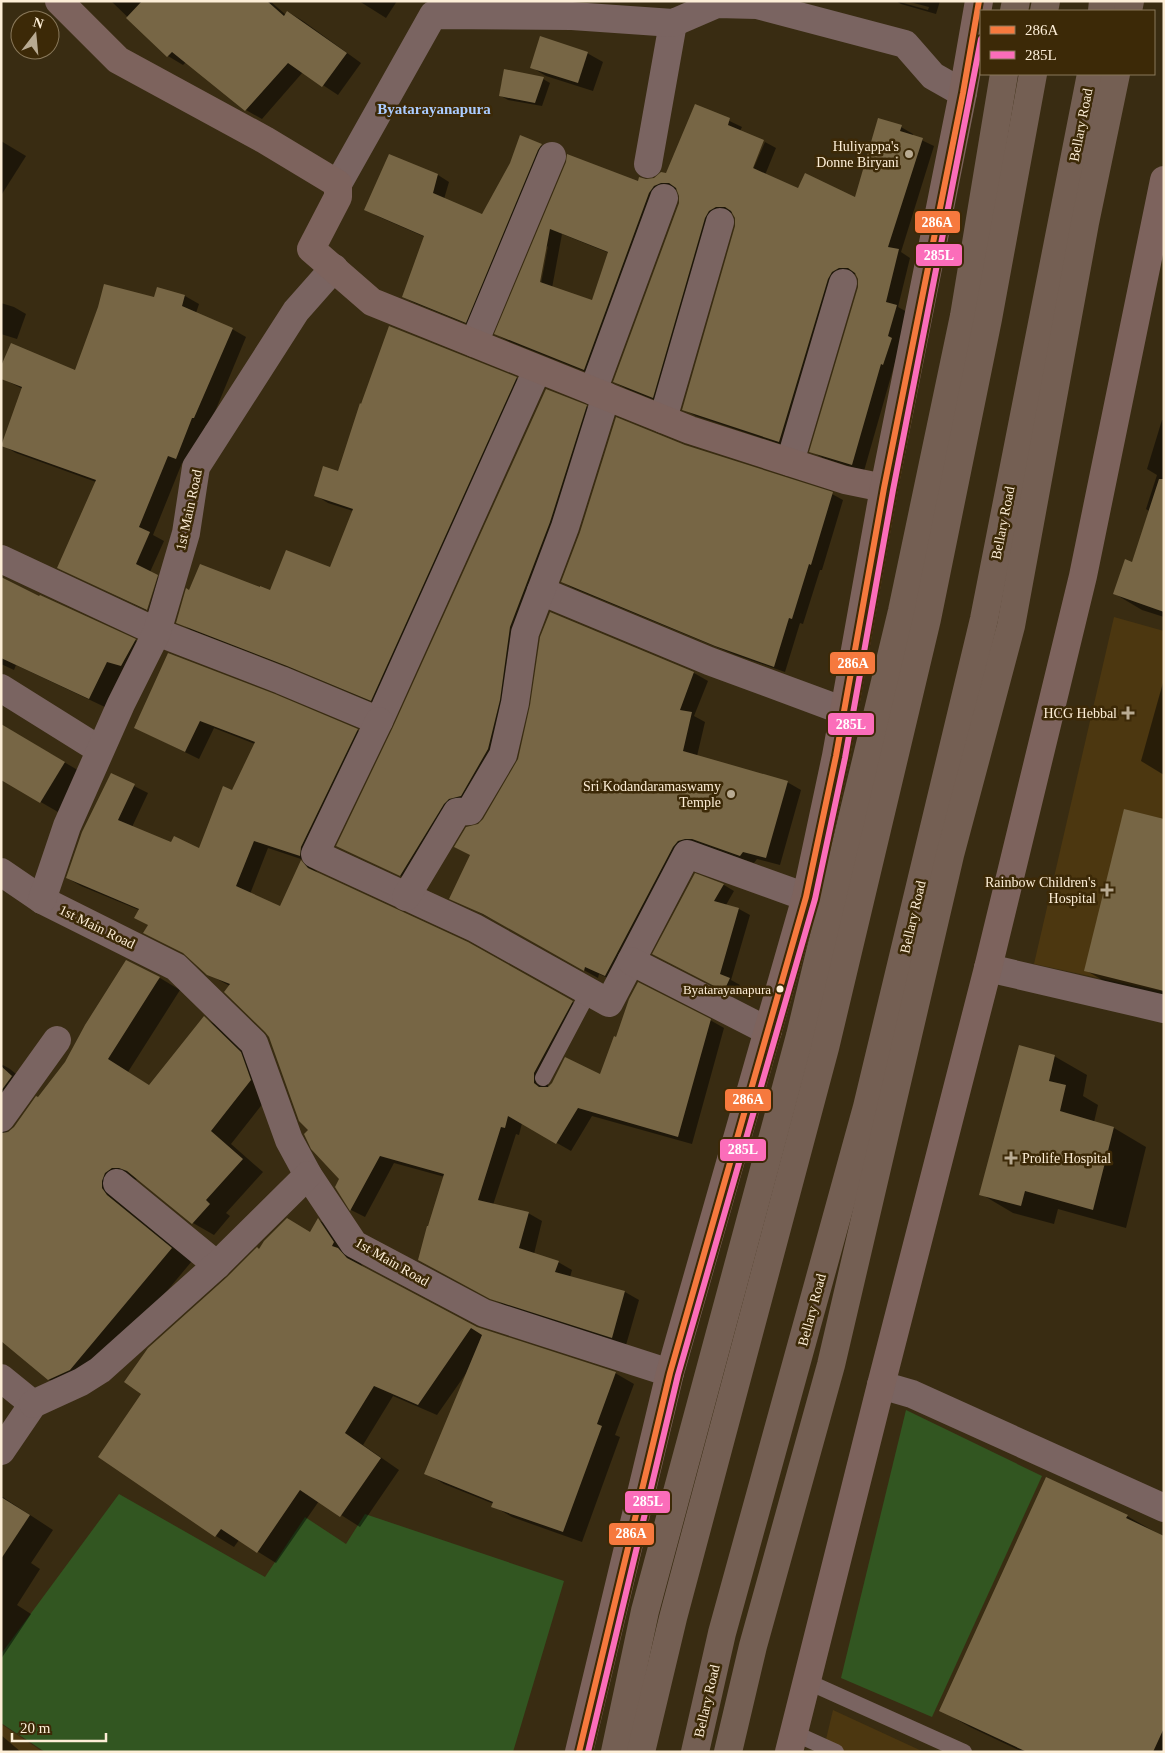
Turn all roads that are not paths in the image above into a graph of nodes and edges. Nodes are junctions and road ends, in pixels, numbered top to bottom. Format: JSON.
{"nodes":[{"id":1,"x":59,"y":1,"type":"edge"},
{"id":2,"x":979,"y":1,"type":"edge"},
{"id":3,"x":437,"y":8,"type":"edge"},
{"id":4,"x":673,"y":23,"type":"junction"},
{"id":5,"x":1004,"y":75,"type":"edge"},
{"id":6,"x":1033,"y":75,"type":"edge"},
{"id":7,"x":1091,"y":75,"type":"edge"},
{"id":8,"x":1116,"y":75,"type":"edge"},
{"id":9,"x":963,"y":93,"type":"junction"},
{"id":10,"x":552,"y":156,"type":"dead end"},
{"id":11,"x":648,"y":164,"type":"dead end"},
{"id":12,"x":1164,"y":180,"type":"edge"},
{"id":13,"x":338,"y":184,"type":"junction"},
{"id":14,"x":664,"y":198,"type":"dead end"},
{"id":15,"x":720,"y":222,"type":"dead end"},
{"id":16,"x":334,"y":268,"type":"junction"},
{"id":17,"x":843,"y":283,"type":"dead end"},
{"id":18,"x":474,"y":343,"type":"junction"},
{"id":19,"x":538,"y":370,"type":"junction"},
{"id":20,"x":600,"y":394,"type":"junction"},
{"id":21,"x":663,"y":419,"type":"junction"},
{"id":22,"x":790,"y":462,"type":"junction"},
{"id":23,"x":884,"y":488,"type":"junction"},
{"id":24,"x":1,"y":559,"type":"edge"},
{"id":25,"x":542,"y":590,"type":"junction"},
{"id":26,"x":157,"y":632,"type":"junction"},
{"id":27,"x":1,"y":688,"type":"edge"},
{"id":28,"x":844,"y":711,"type":"junction"},
{"id":29,"x":379,"y":721,"type":"junction"},
{"id":30,"x":100,"y":750,"type":"junction"},
{"id":31,"x":1,"y":872,"type":"edge"},
{"id":32,"x":406,"y":897,"type":"junction"},
{"id":33,"x":806,"y":897,"type":"junction"},
{"id":34,"x":42,"y":900,"type":"junction"},
{"id":35,"x":632,"y":961,"type":"junction"},
{"id":36,"x":988,"y":968,"type":"junction"},
{"id":37,"x":589,"y":991,"type":"junction"},
{"id":38,"x":1164,"y":1009,"type":"edge"},
{"id":39,"x":768,"y":1031,"type":"junction"},
{"id":40,"x":57,"y":1040,"type":"dead end"},
{"id":41,"x":543,"y":1078,"type":"dead end"},
{"id":42,"x":1,"y":1118,"type":"edge"},
{"id":43,"x":308,"y":1175,"type":"junction"},
{"id":44,"x":117,"y":1183,"type":"dead end"},
{"id":45,"x":216,"y":1265,"type":"junction"},
{"id":46,"x":670,"y":1373,"type":"junction"},
{"id":47,"x":1,"y":1378,"type":"edge"},
{"id":48,"x":880,"y":1385,"type":"junction"},
{"id":49,"x":33,"y":1404,"type":"junction"},
{"id":50,"x":1,"y":1451,"type":"edge"},
{"id":51,"x":1164,"y":1508,"type":"edge"},
{"id":52,"x":806,"y":1681,"type":"junction"},
{"id":53,"x":791,"y":1742,"type":"edge"},
{"id":54,"x":579,"y":1752,"type":"edge"},
{"id":55,"x":615,"y":1752,"type":"edge"},
{"id":56,"x":641,"y":1752,"type":"edge"},
{"id":57,"x":694,"y":1752,"type":"edge"},
{"id":58,"x":728,"y":1752,"type":"edge"},
{"id":59,"x":836,"y":1752,"type":"edge"},
{"id":60,"x":964,"y":1752,"type":"edge"}],
"edges":[{"from":1,"to":13,"type":"street"},
{"from":2,"to":9,"type":"street"},
{"from":3,"to":4,"type":"street"},
{"from":3,"to":13,"type":"street"},
{"from":4,"to":9,"type":"street"},
{"from":4,"to":11,"type":"street"},
{"from":5,"to":55,"type":"highway"},
{"from":6,"to":56,"type":"highway"},
{"from":7,"to":57,"type":"highway","name":"Bellary Road"},
{"from":8,"to":58,"type":"highway","name":"Bellary Road"},
{"from":9,"to":23,"type":"street"},
{"from":10,"to":18,"type":"street"},
{"from":12,"to":36,"type":"street"},
{"from":13,"to":16,"type":"street"},
{"from":14,"to":20,"type":"street"},
{"from":15,"to":21,"type":"street"},
{"from":16,"to":18,"type":"street"},
{"from":16,"to":26,"type":"street","name":"1st Main Road"},
{"from":17,"to":22,"type":"street"},
{"from":18,"to":19,"type":"street"},
{"from":19,"to":20,"type":"street"},
{"from":19,"to":29,"type":"street"},
{"from":20,"to":21,"type":"street"},
{"from":20,"to":25,"type":"street"},
{"from":21,"to":22,"type":"street"},
{"from":22,"to":23,"type":"street"},
{"from":23,"to":28,"type":"street"},
{"from":24,"to":26,"type":"street"},
{"from":25,"to":28,"type":"street"},
{"from":25,"to":32,"type":"street"},
{"from":26,"to":29,"type":"street"},
{"from":26,"to":30,"type":"street","name":"1st Main Road"},
{"from":27,"to":30,"type":"street"},
{"from":28,"to":33,"type":"street"},
{"from":29,"to":32,"type":"street"},
{"from":30,"to":34,"type":"street","name":"1st Main Road"},
{"from":31,"to":34,"type":"street"},
{"from":32,"to":37,"type":"street"},
{"from":33,"to":35,"type":"street"},
{"from":33,"to":39,"type":"street"},
{"from":34,"to":43,"type":"street","name":"1st Main Road"},
{"from":35,"to":37,"type":"street"},
{"from":35,"to":39,"type":"street"},
{"from":36,"to":38,"type":"street"},
{"from":36,"to":48,"type":"street"},
{"from":37,"to":41,"type":"lane"},
{"from":39,"to":46,"type":"street"},
{"from":40,"to":42,"type":"street"},
{"from":43,"to":45,"type":"street"},
{"from":43,"to":46,"type":"street","name":"1st Main Road"},
{"from":44,"to":45,"type":"street"},
{"from":45,"to":49,"type":"street"},
{"from":46,"to":54,"type":"street"},
{"from":47,"to":49,"type":"street"},
{"from":48,"to":51,"type":"street"},
{"from":48,"to":52,"type":"street"},
{"from":49,"to":50,"type":"street"},
{"from":52,"to":53,"type":"street"},
{"from":52,"to":60,"type":"lane"},
{"from":53,"to":59,"type":"lane"}]}
